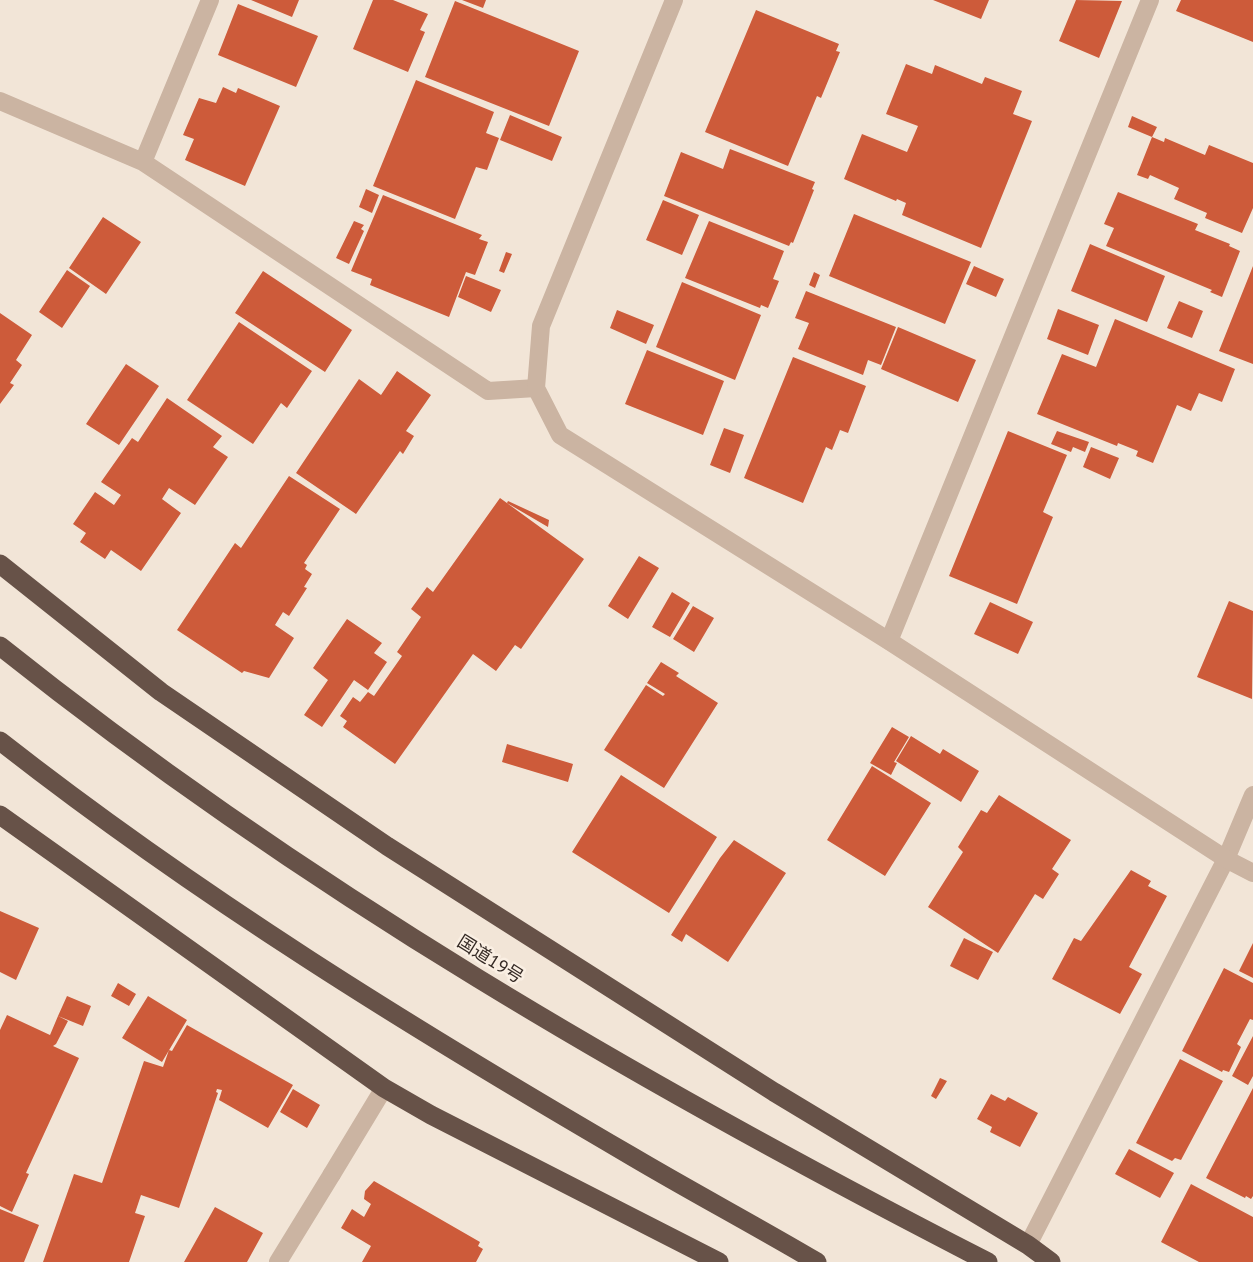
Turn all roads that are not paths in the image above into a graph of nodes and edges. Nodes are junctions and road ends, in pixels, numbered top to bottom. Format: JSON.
{"nodes":[{"id":1,"x":210,"y":0,"type":"edge"},
{"id":2,"x":674,"y":0,"type":"edge"},
{"id":3,"x":1150,"y":0,"type":"edge"},
{"id":4,"x":0,"y":101,"type":"edge"},
{"id":5,"x":143,"y":162,"type":"junction"},
{"id":6,"x":536,"y":388,"type":"junction"},
{"id":7,"x":0,"y":564,"type":"edge"},
{"id":8,"x":889,"y":641,"type":"junction"},
{"id":9,"x":0,"y":646,"type":"edge"},
{"id":10,"x":0,"y":741,"type":"edge"},
{"id":11,"x":1253,"y":795,"type":"edge"},
{"id":12,"x":0,"y":815,"type":"edge"},
{"id":13,"x":1226,"y":859,"type":"junction"},
{"id":14,"x":1253,"y":873,"type":"edge"},
{"id":15,"x":384,"y":1088,"type":"junction"},
{"id":16,"x":1028,"y":1245,"type":"junction"},
{"id":17,"x":278,"y":1262,"type":"edge"},
{"id":18,"x":719,"y":1262,"type":"edge"},
{"id":19,"x":817,"y":1262,"type":"edge"},
{"id":20,"x":988,"y":1262,"type":"edge"},
{"id":21,"x":1051,"y":1262,"type":"edge"}],
"edges":[{"from":1,"to":5,"type":"street"},
{"from":2,"to":6,"type":"street"},
{"from":3,"to":8,"type":"street"},
{"from":4,"to":5,"type":"street"},
{"from":5,"to":6,"type":"street"},
{"from":6,"to":8,"type":"street"},
{"from":7,"to":16,"type":"highway"},
{"from":8,"to":13,"type":"street"},
{"from":9,"to":20,"type":"highway","name":"国道19号"},
{"from":10,"to":19,"type":"highway"},
{"from":11,"to":13,"type":"street"},
{"from":12,"to":15,"type":"highway"},
{"from":13,"to":14,"type":"street"},
{"from":13,"to":16,"type":"street"},
{"from":15,"to":17,"type":"street"},
{"from":15,"to":18,"type":"highway"},
{"from":16,"to":21,"type":"highway"}]}
